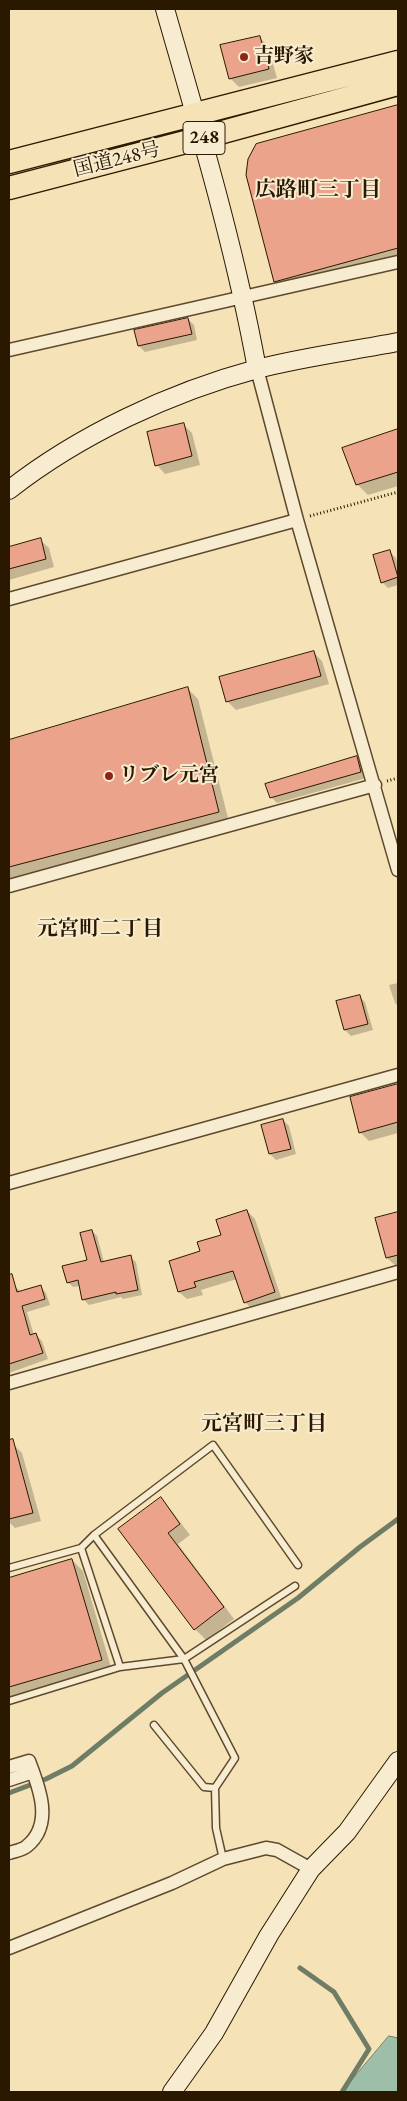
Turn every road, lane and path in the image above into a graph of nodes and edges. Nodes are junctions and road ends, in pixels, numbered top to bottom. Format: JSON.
{"nodes":[{"id":1,"x":165,"y":9,"type":"edge"},
{"id":2,"x":398,"y":62,"type":"edge"},
{"id":3,"x":398,"y":84,"type":"edge"},
{"id":4,"x":195,"y":114,"type":"junction"},
{"id":5,"x":202,"y":138,"type":"junction"},
{"id":6,"x":9,"y":162,"type":"edge"},
{"id":7,"x":9,"y":188,"type":"edge"},
{"id":8,"x":398,"y":262,"type":"edge"},
{"id":9,"x":244,"y":297,"type":"junction"},
{"id":10,"x":398,"y":342,"type":"edge"},
{"id":11,"x":9,"y":350,"type":"edge"},
{"id":12,"x":256,"y":369,"type":"junction"},
{"id":13,"x":9,"y":490,"type":"edge"},
{"id":14,"x":398,"y":492,"type":"edge"},
{"id":15,"x":297,"y":520,"type":"junction"},
{"id":16,"x":9,"y":599,"type":"edge"},
{"id":17,"x":375,"y":785,"type":"junction"},
{"id":18,"x":398,"y":870,"type":"edge"},
{"id":19,"x":9,"y":886,"type":"edge"},
{"id":20,"x":398,"y":1075,"type":"edge"},
{"id":21,"x":9,"y":1183,"type":"edge"},
{"id":22,"x":398,"y":1272,"type":"edge"},
{"id":23,"x":9,"y":1383,"type":"edge"},
{"id":24,"x":94,"y":1535,"type":"junction"},
{"id":25,"x":81,"y":1548,"type":"junction"},
{"id":26,"x":298,"y":1565,"type":"dead end"},
{"id":27,"x":9,"y":1568,"type":"edge"},
{"id":28,"x":295,"y":1586,"type":"dead end"},
{"id":29,"x":184,"y":1659,"type":"junction"},
{"id":30,"x":120,"y":1667,"type":"junction"},
{"id":31,"x":9,"y":1701,"type":"edge"},
{"id":32,"x":154,"y":1725,"type":"dead end"},
{"id":33,"x":398,"y":1761,"type":"edge"},
{"id":34,"x":9,"y":1767,"type":"edge"},
{"id":35,"x":33,"y":1773,"type":"junction"},
{"id":36,"x":9,"y":1780,"type":"edge"},
{"id":37,"x":216,"y":1788,"type":"junction"},
{"id":38,"x":9,"y":1853,"type":"edge"},
{"id":39,"x":222,"y":1859,"type":"junction"},
{"id":40,"x":311,"y":1869,"type":"junction"},
{"id":41,"x":9,"y":1948,"type":"edge"},
{"id":42,"x":172,"y":2092,"type":"edge"}],
"edges":[{"from":1,"to":4,"type":"street"},
{"from":2,"to":4,"type":"highway","name":"国道248号","number":"248"},
{"from":3,"to":5,"type":"highway","name":"国道248号","number":"248"},
{"from":4,"to":5,"type":"street"},
{"from":4,"to":6,"type":"highway","name":"国道248号","number":"248"},
{"from":5,"to":7,"type":"highway","name":"国道248号","number":"248"},
{"from":5,"to":9,"type":"street"},
{"from":8,"to":9,"type":"street"},
{"from":9,"to":11,"type":"street"},
{"from":9,"to":12,"type":"street"},
{"from":10,"to":12,"type":"street"},
{"from":12,"to":13,"type":"street"},
{"from":12,"to":15,"type":"street"},
{"from":14,"to":15,"type":"path"},
{"from":15,"to":16,"type":"street"},
{"from":15,"to":17,"type":"street"},
{"from":17,"to":18,"type":"street"},
{"from":17,"to":19,"type":"street"},
{"from":20,"to":21,"type":"street"},
{"from":22,"to":23,"type":"street"},
{"from":24,"to":25,"type":"lane"},
{"from":24,"to":26,"type":"lane"},
{"from":24,"to":29,"type":"lane"},
{"from":25,"to":27,"type":"lane"},
{"from":25,"to":30,"type":"lane"},
{"from":28,"to":29,"type":"lane"},
{"from":29,"to":30,"type":"lane"},
{"from":29,"to":37,"type":"lane"},
{"from":30,"to":31,"type":"lane"},
{"from":32,"to":37,"type":"lane"},
{"from":33,"to":40,"type":"street"},
{"from":34,"to":35,"type":"street"},
{"from":35,"to":36,"type":"street"},
{"from":35,"to":38,"type":"street"},
{"from":37,"to":39,"type":"lane"},
{"from":39,"to":40,"type":"street"},
{"from":39,"to":41,"type":"street"},
{"from":40,"to":42,"type":"street"}]}
